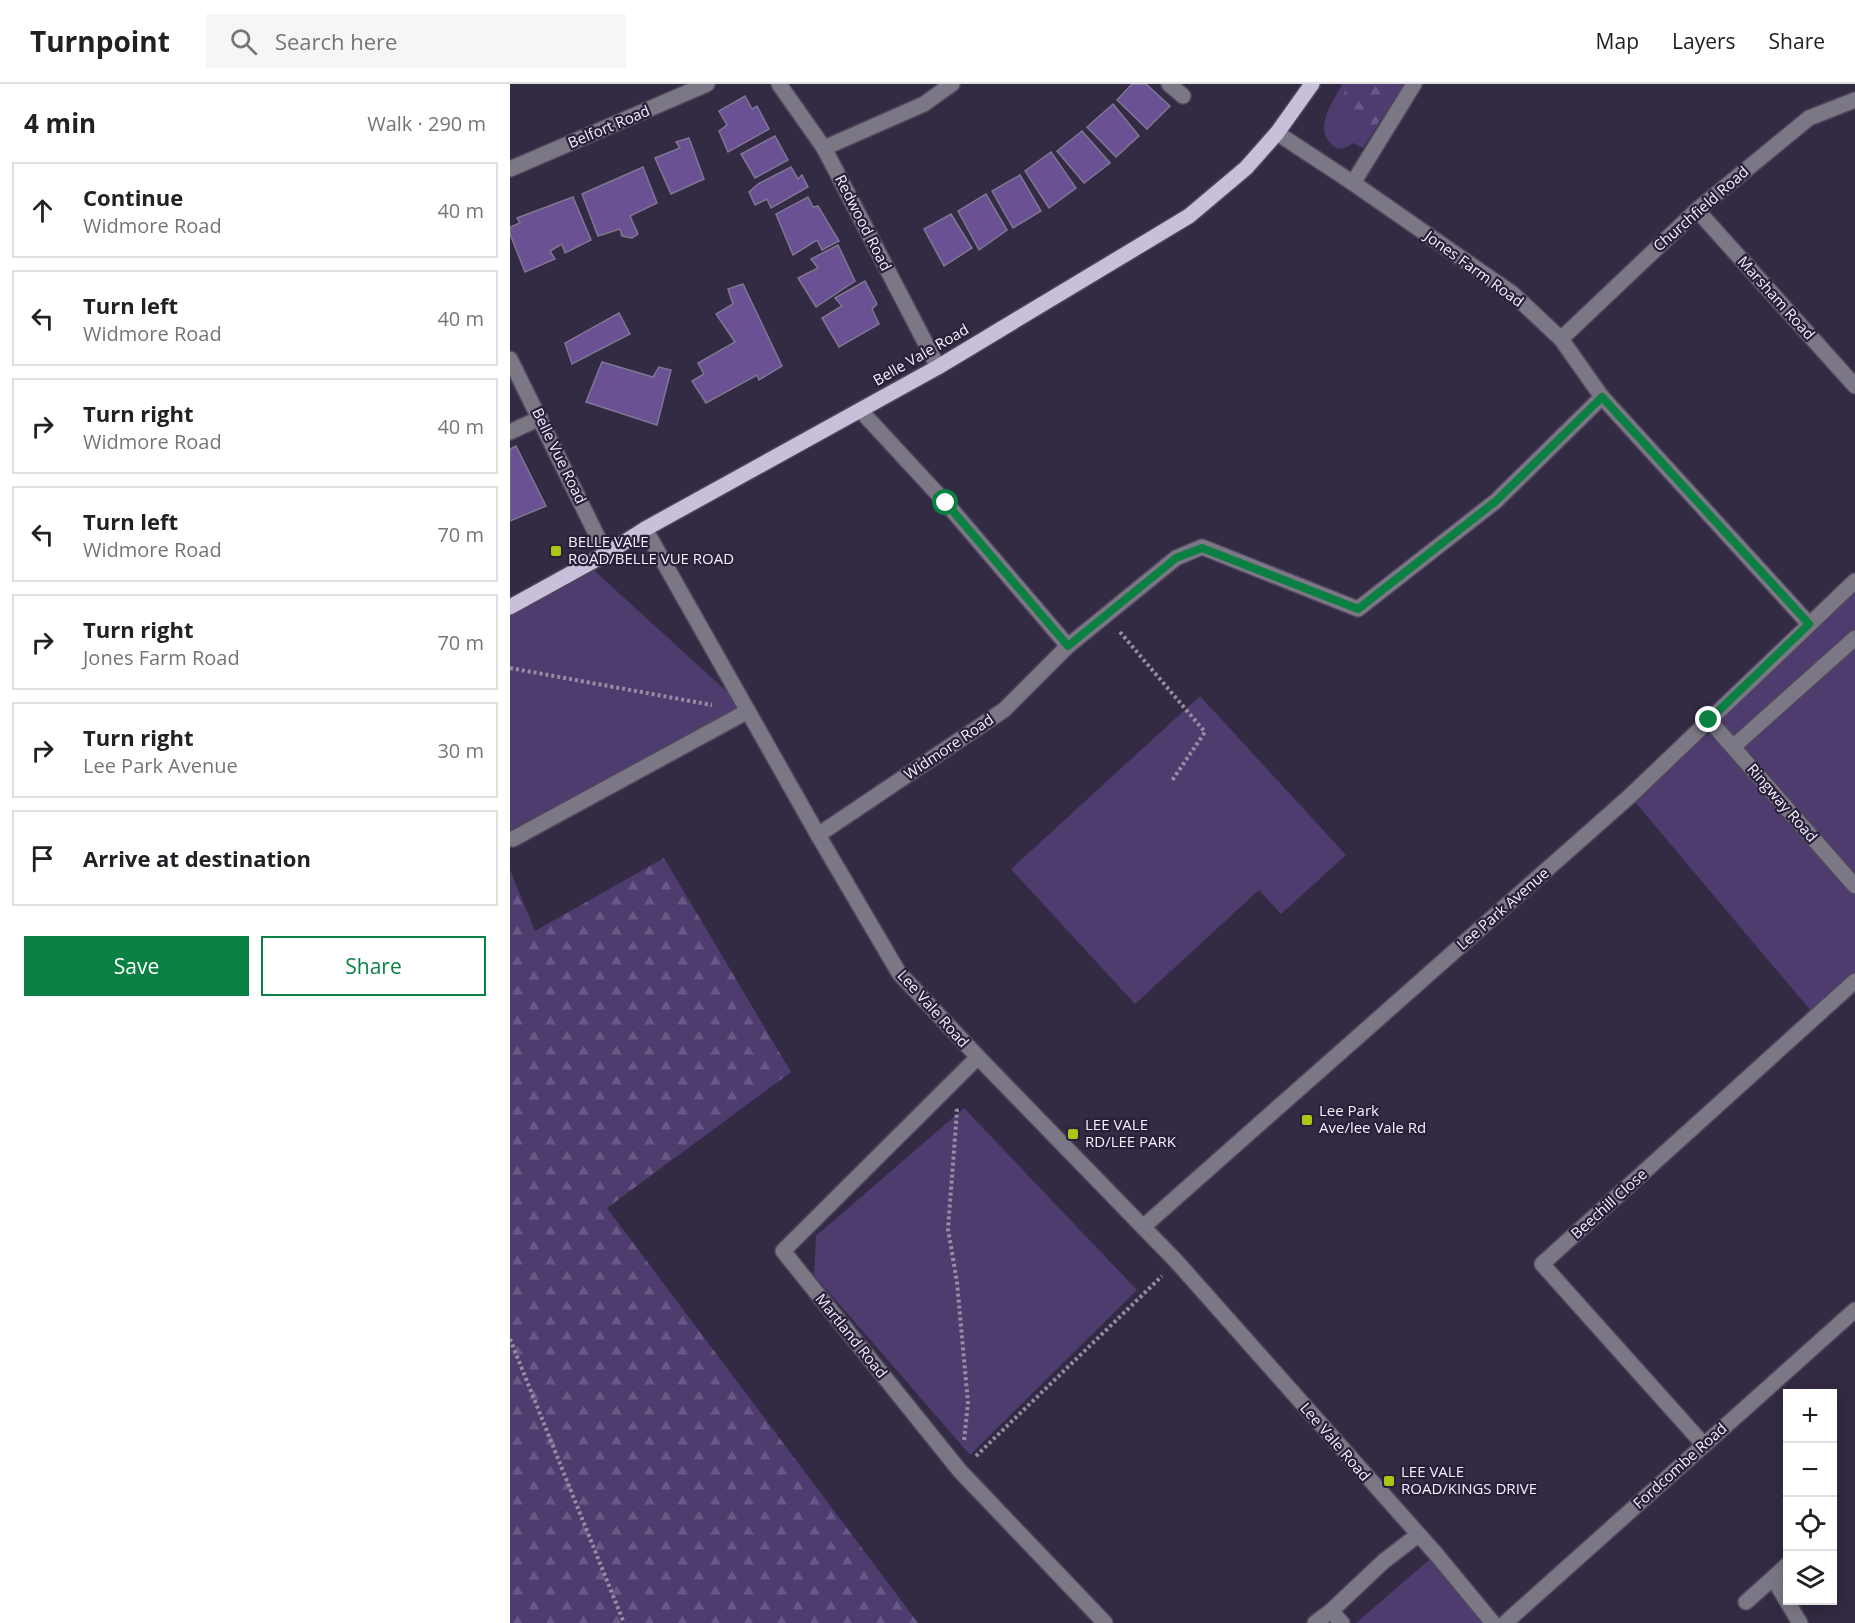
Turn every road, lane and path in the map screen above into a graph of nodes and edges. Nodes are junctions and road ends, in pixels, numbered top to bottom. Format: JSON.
{"nodes":[{"id":1,"x":707,"y":84,"type":"edge"},
{"id":2,"x":779,"y":84,"type":"edge"},
{"id":3,"x":952,"y":84,"type":"edge"},
{"id":4,"x":1169,"y":84,"type":"edge"},
{"id":5,"x":1312,"y":84,"type":"edge"},
{"id":6,"x":1414,"y":84,"type":"edge"},
{"id":7,"x":1183,"y":96,"type":"dead end"},
{"id":8,"x":1855,"y":100,"type":"edge"},
{"id":9,"x":1277,"y":133,"type":"junction"},
{"id":10,"x":824,"y":148,"type":"junction"},
{"id":11,"x":510,"y":169,"type":"edge"},
{"id":12,"x":1353,"y":183,"type":"junction"},
{"id":13,"x":1697,"y":210,"type":"junction"},
{"id":14,"x":1561,"y":339,"type":"junction"},
{"id":15,"x":510,"y":359,"type":"edge"},
{"id":16,"x":938,"y":367,"type":"junction"},
{"id":17,"x":1855,"y":386,"type":"edge"},
{"id":18,"x":1602,"y":397,"type":"junction"},
{"id":19,"x":861,"y":411,"type":"junction"},
{"id":20,"x":540,"y":418,"type":"junction"},
{"id":21,"x":510,"y":432,"type":"edge"},
{"id":22,"x":645,"y":529,"type":"junction"},
{"id":23,"x":606,"y":554,"type":"junction"},
{"id":24,"x":1855,"y":582,"type":"edge"},
{"id":25,"x":510,"y":607,"type":"edge"},
{"id":26,"x":1106,"y":615,"type":"junction"},
{"id":27,"x":1809,"y":624,"type":"junction"},
{"id":28,"x":1855,"y":638,"type":"edge"},
{"id":29,"x":1068,"y":646,"type":"junction"},
{"id":30,"x":510,"y":668,"type":"edge"},
{"id":31,"x":748,"y":711,"type":"junction"},
{"id":32,"x":1709,"y":720,"type":"junction"},
{"id":33,"x":1733,"y":747,"type":"junction"},
{"id":34,"x":1171,"y":782,"type":"dead end"},
{"id":35,"x":818,"y":835,"type":"junction"},
{"id":36,"x":513,"y":839,"type":"dead end"},
{"id":37,"x":1853,"y":880,"type":"edge"},
{"id":38,"x":1855,"y":981,"type":"edge"},
{"id":39,"x":978,"y":1057,"type":"junction"},
{"id":40,"x":944,"y":1091,"type":"junction"},
{"id":41,"x":1143,"y":1227,"type":"junction"},
{"id":42,"x":1177,"y":1262,"type":"junction"},
{"id":43,"x":1855,"y":1310,"type":"edge"},
{"id":44,"x":510,"y":1340,"type":"edge"},
{"id":45,"x":1704,"y":1445,"type":"junction"},
{"id":46,"x":960,"y":1471,"type":"junction"},
{"id":47,"x":1418,"y":1535,"type":"junction"},
{"id":48,"x":1783,"y":1569,"type":"edge"},
{"id":49,"x":1773,"y":1578,"type":"junction"},
{"id":50,"x":1746,"y":1602,"type":"dead end"},
{"id":51,"x":1331,"y":1611,"type":"junction"},
{"id":52,"x":624,"y":1623,"type":"edge"},
{"id":53,"x":1105,"y":1623,"type":"edge"},
{"id":54,"x":1315,"y":1623,"type":"edge"},
{"id":55,"x":1342,"y":1623,"type":"edge"},
{"id":56,"x":1492,"y":1623,"type":"edge"},
{"id":57,"x":1505,"y":1623,"type":"edge"},
{"id":58,"x":1800,"y":1623,"type":"edge"}],
"edges":[{"from":1,"to":11,"type":"street","name":"Belfort Road"},
{"from":2,"to":10,"type":"street","name":"Redwood Road"},
{"from":3,"to":10,"type":"street"},
{"from":4,"to":7,"type":"street"},
{"from":5,"to":9,"type":"main road","name":"Belle Vale Road"},
{"from":6,"to":12,"type":"street"},
{"from":8,"to":13,"type":"street","name":"Churchfield Road"},
{"from":9,"to":12,"type":"street","name":"Jones Farm Road"},
{"from":9,"to":16,"type":"main road","name":"Belle Vale Road"},
{"from":10,"to":16,"type":"street","name":"Redwood Road"},
{"from":12,"to":14,"type":"street","name":"Jones Farm Road"},
{"from":13,"to":14,"type":"street","name":"Churchfield Road"},
{"from":13,"to":17,"type":"street","name":"Marsham Road"},
{"from":14,"to":18,"type":"street","name":"Jones Farm Road"},
{"from":15,"to":20,"type":"street","name":"Belle Vue Road"},
{"from":16,"to":19,"type":"main road","name":"Belle Vale Road"},
{"from":18,"to":26,"type":"street","name":"Widmore Road"},
{"from":18,"to":27,"type":"street","name":"Jones Farm Road"},
{"from":19,"to":22,"type":"main road","name":"Belle Vale Road"},
{"from":19,"to":29,"type":"street"},
{"from":20,"to":21,"type":"street"},
{"from":20,"to":23,"type":"street","name":"Belle Vue Road"},
{"from":22,"to":23,"type":"main road","name":"Belle Vale Road"},
{"from":22,"to":31,"type":"street","name":"Lee Vale Road"},
{"from":23,"to":25,"type":"main road","name":"Belle Vale Road"},
{"from":24,"to":27,"type":"street","name":"Lee Park Avenue"},
{"from":26,"to":29,"type":"street","name":"Widmore Road"},
{"from":26,"to":34,"type":"path"},
{"from":27,"to":32,"type":"street","name":"Lee Park Avenue"},
{"from":28,"to":33,"type":"street"},
{"from":29,"to":35,"type":"street","name":"Widmore Road"},
{"from":30,"to":31,"type":"path"},
{"from":31,"to":35,"type":"street","name":"Lee Vale Road"},
{"from":31,"to":36,"type":"street"},
{"from":32,"to":33,"type":"street","name":"Ringway Road"},
{"from":32,"to":41,"type":"street","name":"Lee Park Avenue"},
{"from":33,"to":37,"type":"street","name":"Ringway Road"},
{"from":35,"to":39,"type":"street","name":"Lee Vale Road"},
{"from":38,"to":45,"type":"street","name":"Beechill Close"},
{"from":39,"to":40,"type":"street","name":"Martland Road"},
{"from":39,"to":41,"type":"street","name":"Lee Vale Road"},
{"from":40,"to":46,"type":"path"},
{"from":40,"to":46,"type":"street","name":"Martland Road"},
{"from":41,"to":42,"type":"street","name":"Lee Vale Road"},
{"from":42,"to":46,"type":"path"},
{"from":42,"to":47,"type":"street","name":"Lee Vale Road"},
{"from":43,"to":45,"type":"street","name":"Fordcombe Road"},
{"from":44,"to":52,"type":"path"},
{"from":45,"to":57,"type":"street","name":"Fordcombe Road"},
{"from":46,"to":53,"type":"street","name":"Martland Road"},
{"from":47,"to":51,"type":"street"},
{"from":47,"to":56,"type":"street","name":"Lee Vale Road"},
{"from":48,"to":49,"type":"street"},
{"from":49,"to":50,"type":"street"},
{"from":49,"to":58,"type":"street"},
{"from":51,"to":54,"type":"street"},
{"from":51,"to":55,"type":"street"}]}
